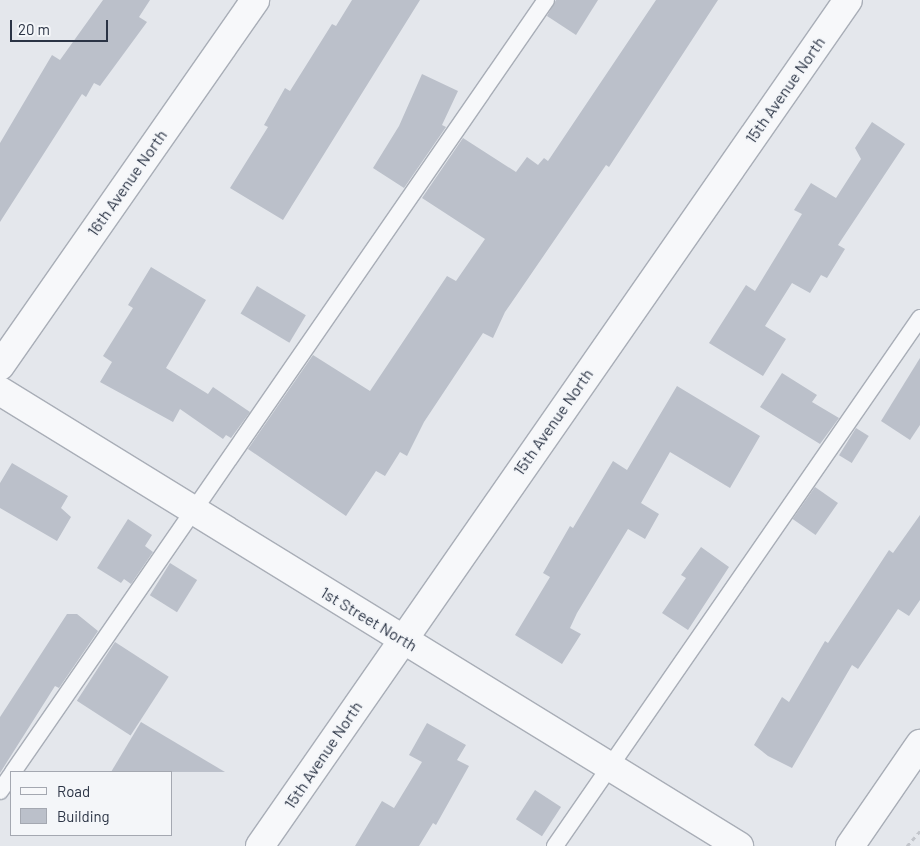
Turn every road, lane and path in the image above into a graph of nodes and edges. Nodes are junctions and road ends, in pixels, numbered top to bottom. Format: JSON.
{"nodes":[{"id":1,"x":255,"y":0,"type":"edge"},
{"id":2,"x":546,"y":0,"type":"edge"},
{"id":3,"x":848,"y":0,"type":"edge"},
{"id":4,"x":920,"y":318,"type":"edge"},
{"id":5,"x":0,"y":366,"type":"edge"},
{"id":6,"x":0,"y":391,"type":"edge"},
{"id":7,"x":191,"y":511,"type":"junction"},
{"id":8,"x":402,"y":639,"type":"junction"},
{"id":9,"x":920,"y":744,"type":"edge"},
{"id":10,"x":610,"y":766,"type":"junction"},
{"id":11,"x":14,"y":771,"type":"edge"},
{"id":12,"x":10,"y":777,"type":"edge"},
{"id":13,"x":0,"y":791,"type":"edge"},
{"id":14,"x":920,"y":830,"type":"edge"},
{"id":15,"x":260,"y":846,"type":"edge"},
{"id":16,"x":555,"y":846,"type":"edge"},
{"id":17,"x":740,"y":846,"type":"edge"},
{"id":18,"x":850,"y":846,"type":"edge"},
{"id":19,"x":907,"y":846,"type":"edge"}],
"edges":[{"from":1,"to":5,"type":"street","name":"16th Avenue North"},
{"from":2,"to":7,"type":"lane"},
{"from":3,"to":8,"type":"street","name":"15th Avenue North"},
{"from":4,"to":10,"type":"lane"},
{"from":6,"to":7,"type":"street","name":"1st Street North"},
{"from":7,"to":8,"type":"street","name":"1st Street North"},
{"from":7,"to":11,"type":"lane"},
{"from":8,"to":10,"type":"street","name":"1st Street North"},
{"from":8,"to":15,"type":"street","name":"15th Avenue North"},
{"from":9,"to":18,"type":"street"},
{"from":10,"to":16,"type":"lane"},
{"from":10,"to":17,"type":"street","name":"1st Street North"},
{"from":12,"to":13,"type":"lane"},
{"from":14,"to":19,"type":"path"}]}
